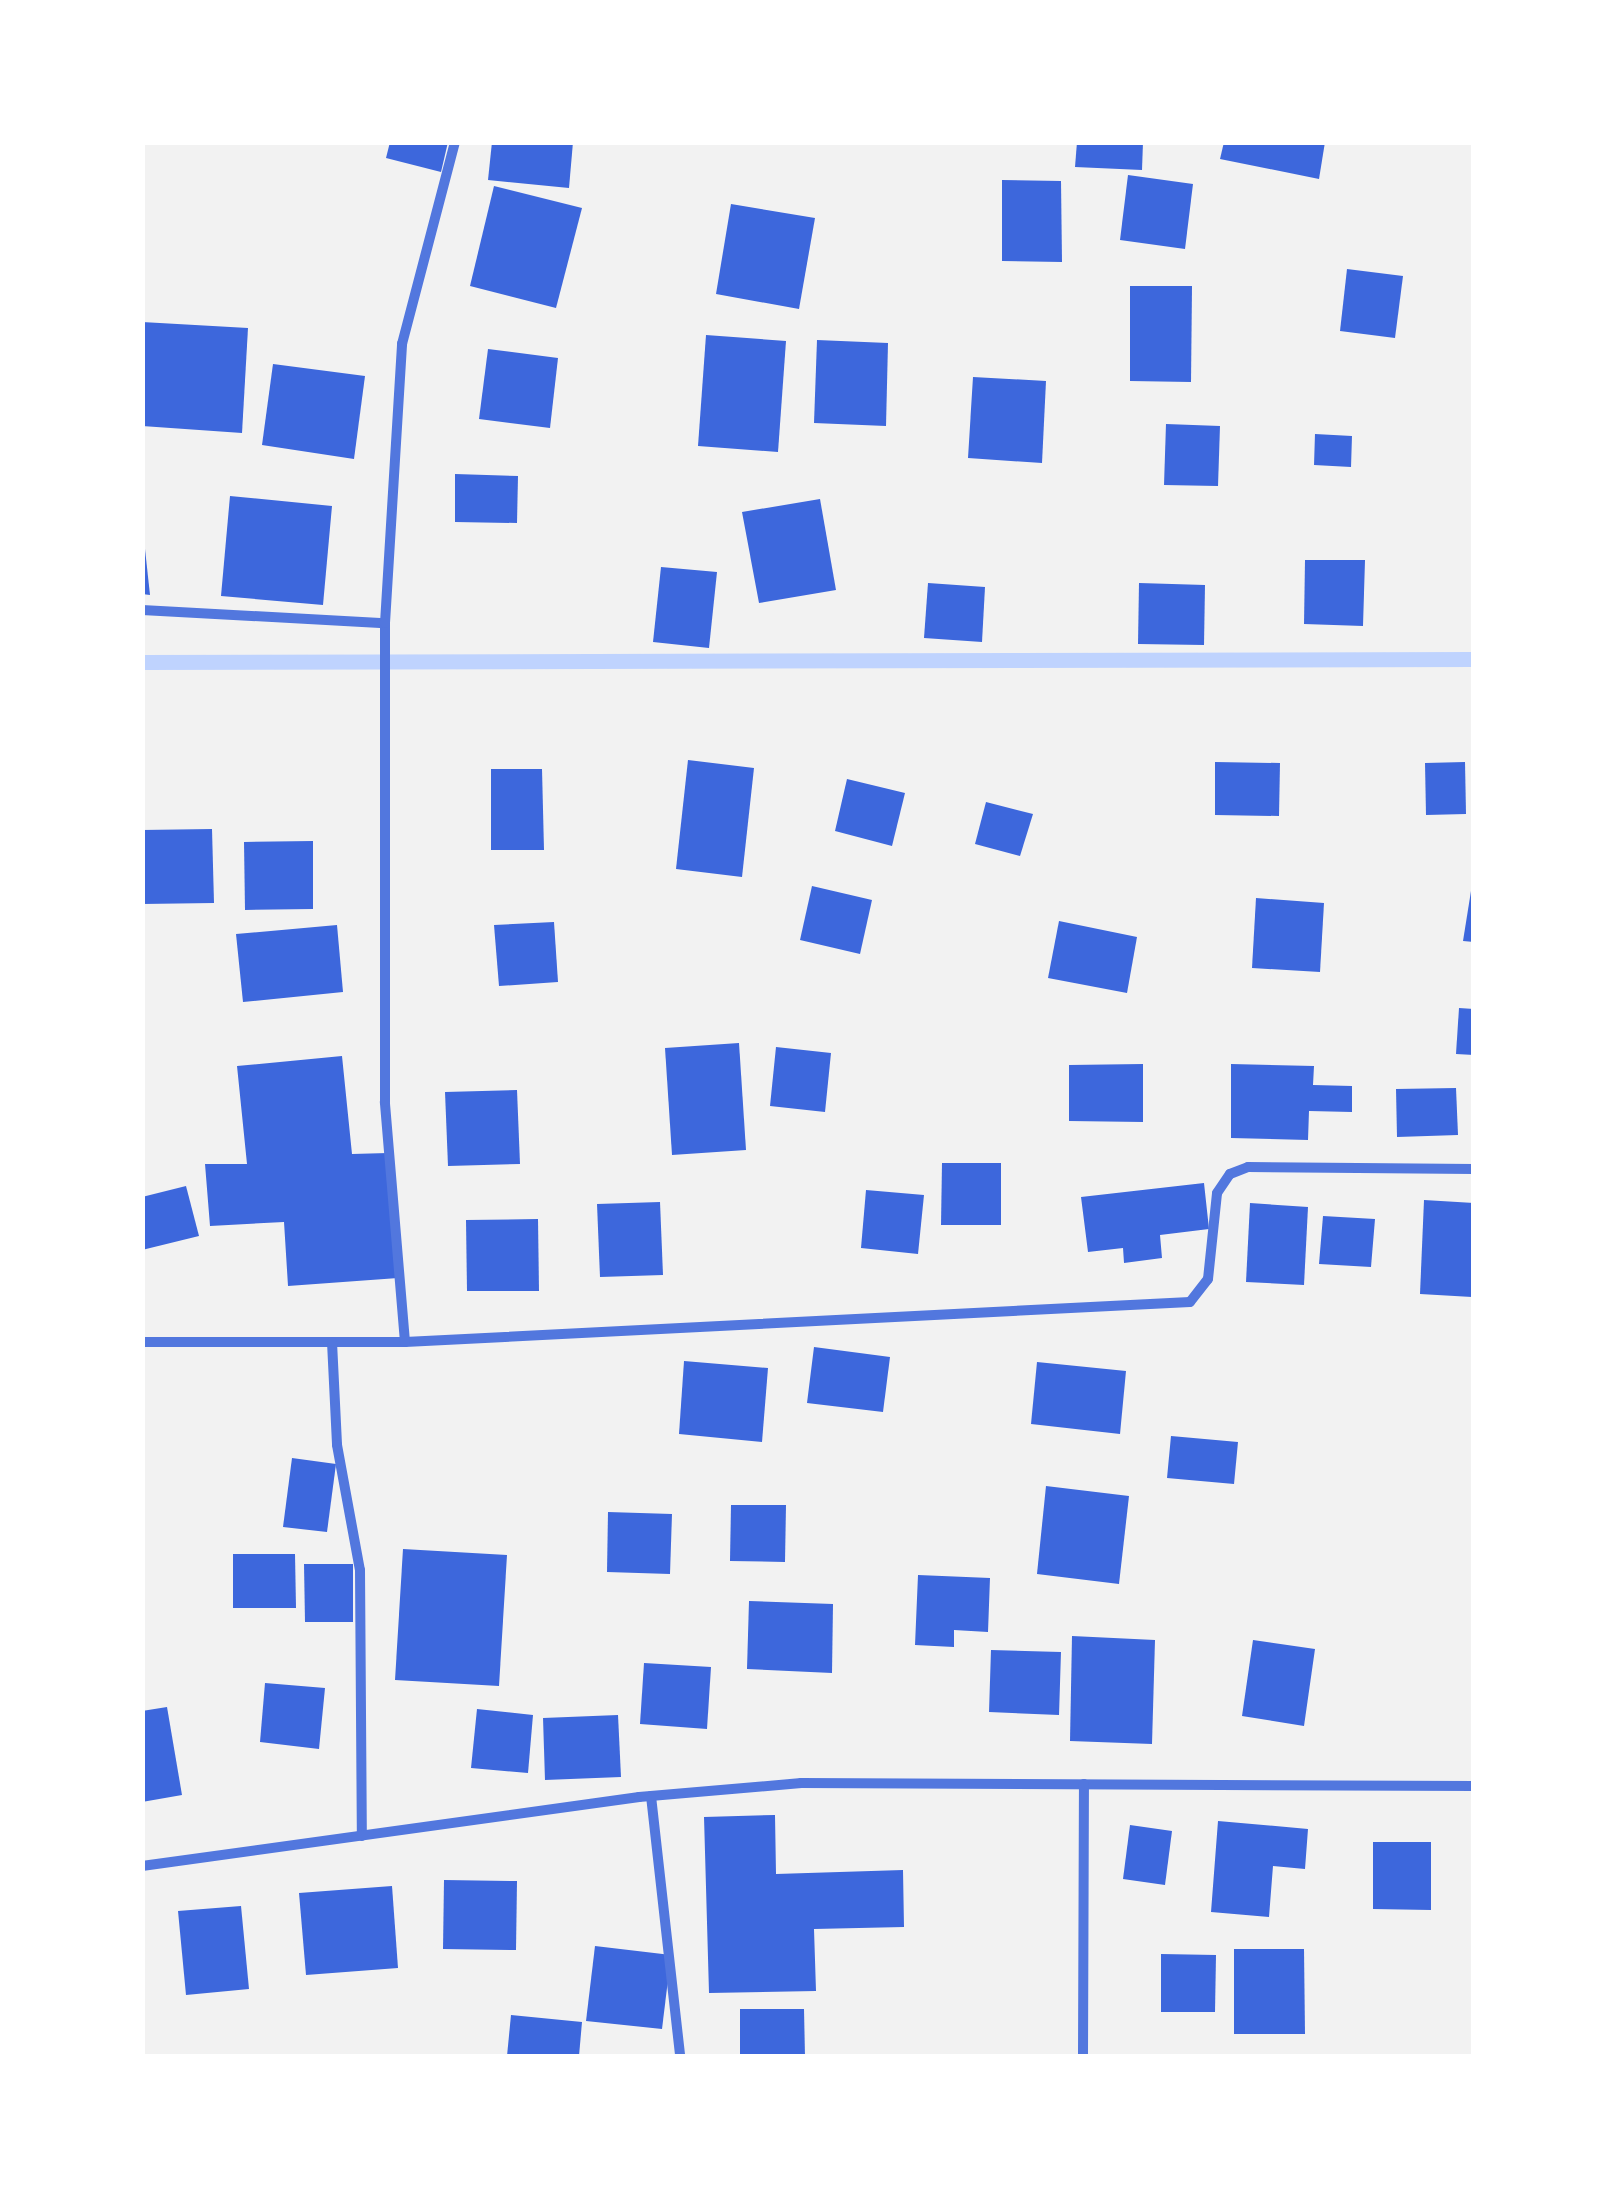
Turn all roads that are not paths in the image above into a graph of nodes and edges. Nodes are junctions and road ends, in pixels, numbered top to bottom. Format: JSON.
{"nodes":[{"id":1,"x":455,"y":142,"type":"edge"},
{"id":2,"x":142,"y":610,"type":"edge"},
{"id":3,"x":385,"y":623,"type":"junction"},
{"id":4,"x":1474,"y":1170,"type":"edge"},
{"id":5,"x":142,"y":1342,"type":"edge"},
{"id":6,"x":332,"y":1342,"type":"junction"},
{"id":7,"x":406,"y":1342,"type":"junction"},
{"id":8,"x":1084,"y":1784,"type":"junction"},
{"id":9,"x":1474,"y":1786,"type":"edge"},
{"id":10,"x":651,"y":1796,"type":"junction"},
{"id":11,"x":362,"y":1836,"type":"junction"},
{"id":12,"x":142,"y":1866,"type":"edge"},
{"id":13,"x":680,"y":2056,"type":"edge"},
{"id":14,"x":1084,"y":2056,"type":"edge"}],
"edges":[{"from":1,"to":3,"type":"street"},
{"from":2,"to":3,"type":"street"},
{"from":3,"to":7,"type":"street"},
{"from":4,"to":7,"type":"street"},
{"from":5,"to":6,"type":"street"},
{"from":6,"to":7,"type":"street"},
{"from":6,"to":11,"type":"street"},
{"from":8,"to":9,"type":"street"},
{"from":8,"to":10,"type":"street"},
{"from":8,"to":14,"type":"street"},
{"from":10,"to":11,"type":"street"},
{"from":10,"to":13,"type":"street"},
{"from":11,"to":12,"type":"street"}]}
